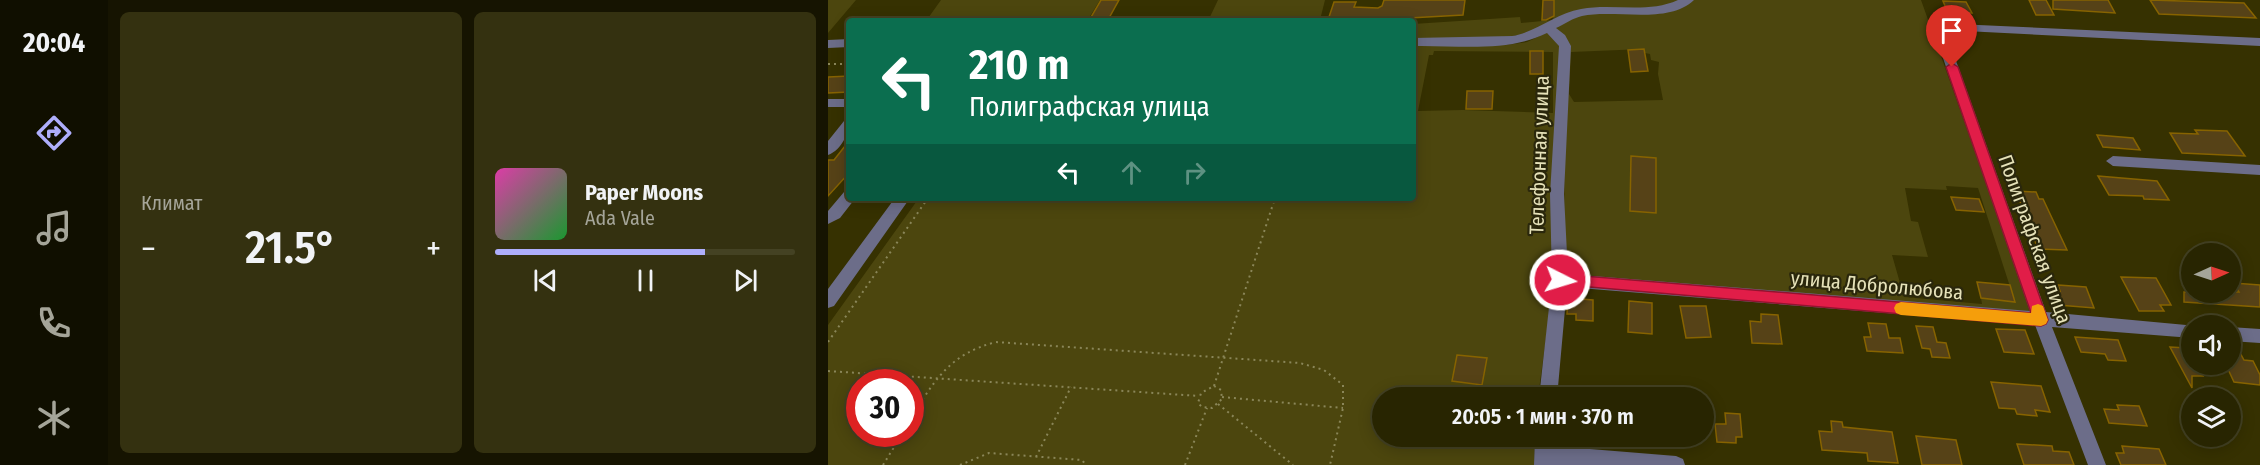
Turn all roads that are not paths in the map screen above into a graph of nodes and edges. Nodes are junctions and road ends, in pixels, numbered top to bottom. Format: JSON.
{"nodes":[{"id":1,"x":1688,"y":0,"type":"edge"},
{"id":2,"x":1549,"y":28,"type":"junction"},
{"id":3,"x":1416,"y":42,"type":"edge"},
{"id":4,"x":2260,"y":42,"type":"edge"},
{"id":5,"x":846,"y":43,"type":"edge"},
{"id":6,"x":828,"y":44,"type":"edge"},
{"id":7,"x":828,"y":103,"type":"edge"},
{"id":8,"x":846,"y":103,"type":"edge"},
{"id":9,"x":846,"y":128,"type":"edge"},
{"id":10,"x":828,"y":150,"type":"edge"},
{"id":11,"x":2112,"y":161,"type":"dead end"},
{"id":12,"x":2260,"y":170,"type":"edge"},
{"id":13,"x":846,"y":200,"type":"edge"},
{"id":14,"x":901,"y":201,"type":"edge"},
{"id":15,"x":828,"y":218,"type":"edge"},
{"id":16,"x":1560,"y":280,"type":"junction"},
{"id":17,"x":828,"y":301,"type":"edge"},
{"id":18,"x":2041,"y":320,"type":"junction"},
{"id":19,"x":2181,"y":330,"type":"edge"},
{"id":20,"x":2241,"y":335,"type":"edge"},
{"id":21,"x":2260,"y":336,"type":"edge"},
{"id":22,"x":1549,"y":387,"type":"edge"},
{"id":23,"x":1543,"y":452,"type":"edge"},
{"id":24,"x":1676,"y":465,"type":"edge"},
{"id":25,"x":2097,"y":465,"type":"edge"}],
"edges":[{"from":1,"to":2,"type":"street"},
{"from":2,"to":3,"type":"street"},
{"from":2,"to":16,"type":"street","name":"Телефонная улица"},
{"from":4,"to":18,"type":"street","name":"Полиграфская улица"},
{"from":5,"to":6,"type":"street"},
{"from":7,"to":8,"type":"street"},
{"from":9,"to":10,"type":"street"},
{"from":11,"to":12,"type":"street"},
{"from":13,"to":15,"type":"street"},
{"from":14,"to":17,"type":"street"},
{"from":16,"to":18,"type":"street","name":"улица Добролюбова"},
{"from":16,"to":22,"type":"street","name":"Телефонная улица"},
{"from":18,"to":19,"type":"street","name":"улица Добролюбова"},
{"from":18,"to":25,"type":"street","name":"Полиграфская улица"},
{"from":20,"to":21,"type":"street"},
{"from":23,"to":24,"type":"street"}]}
